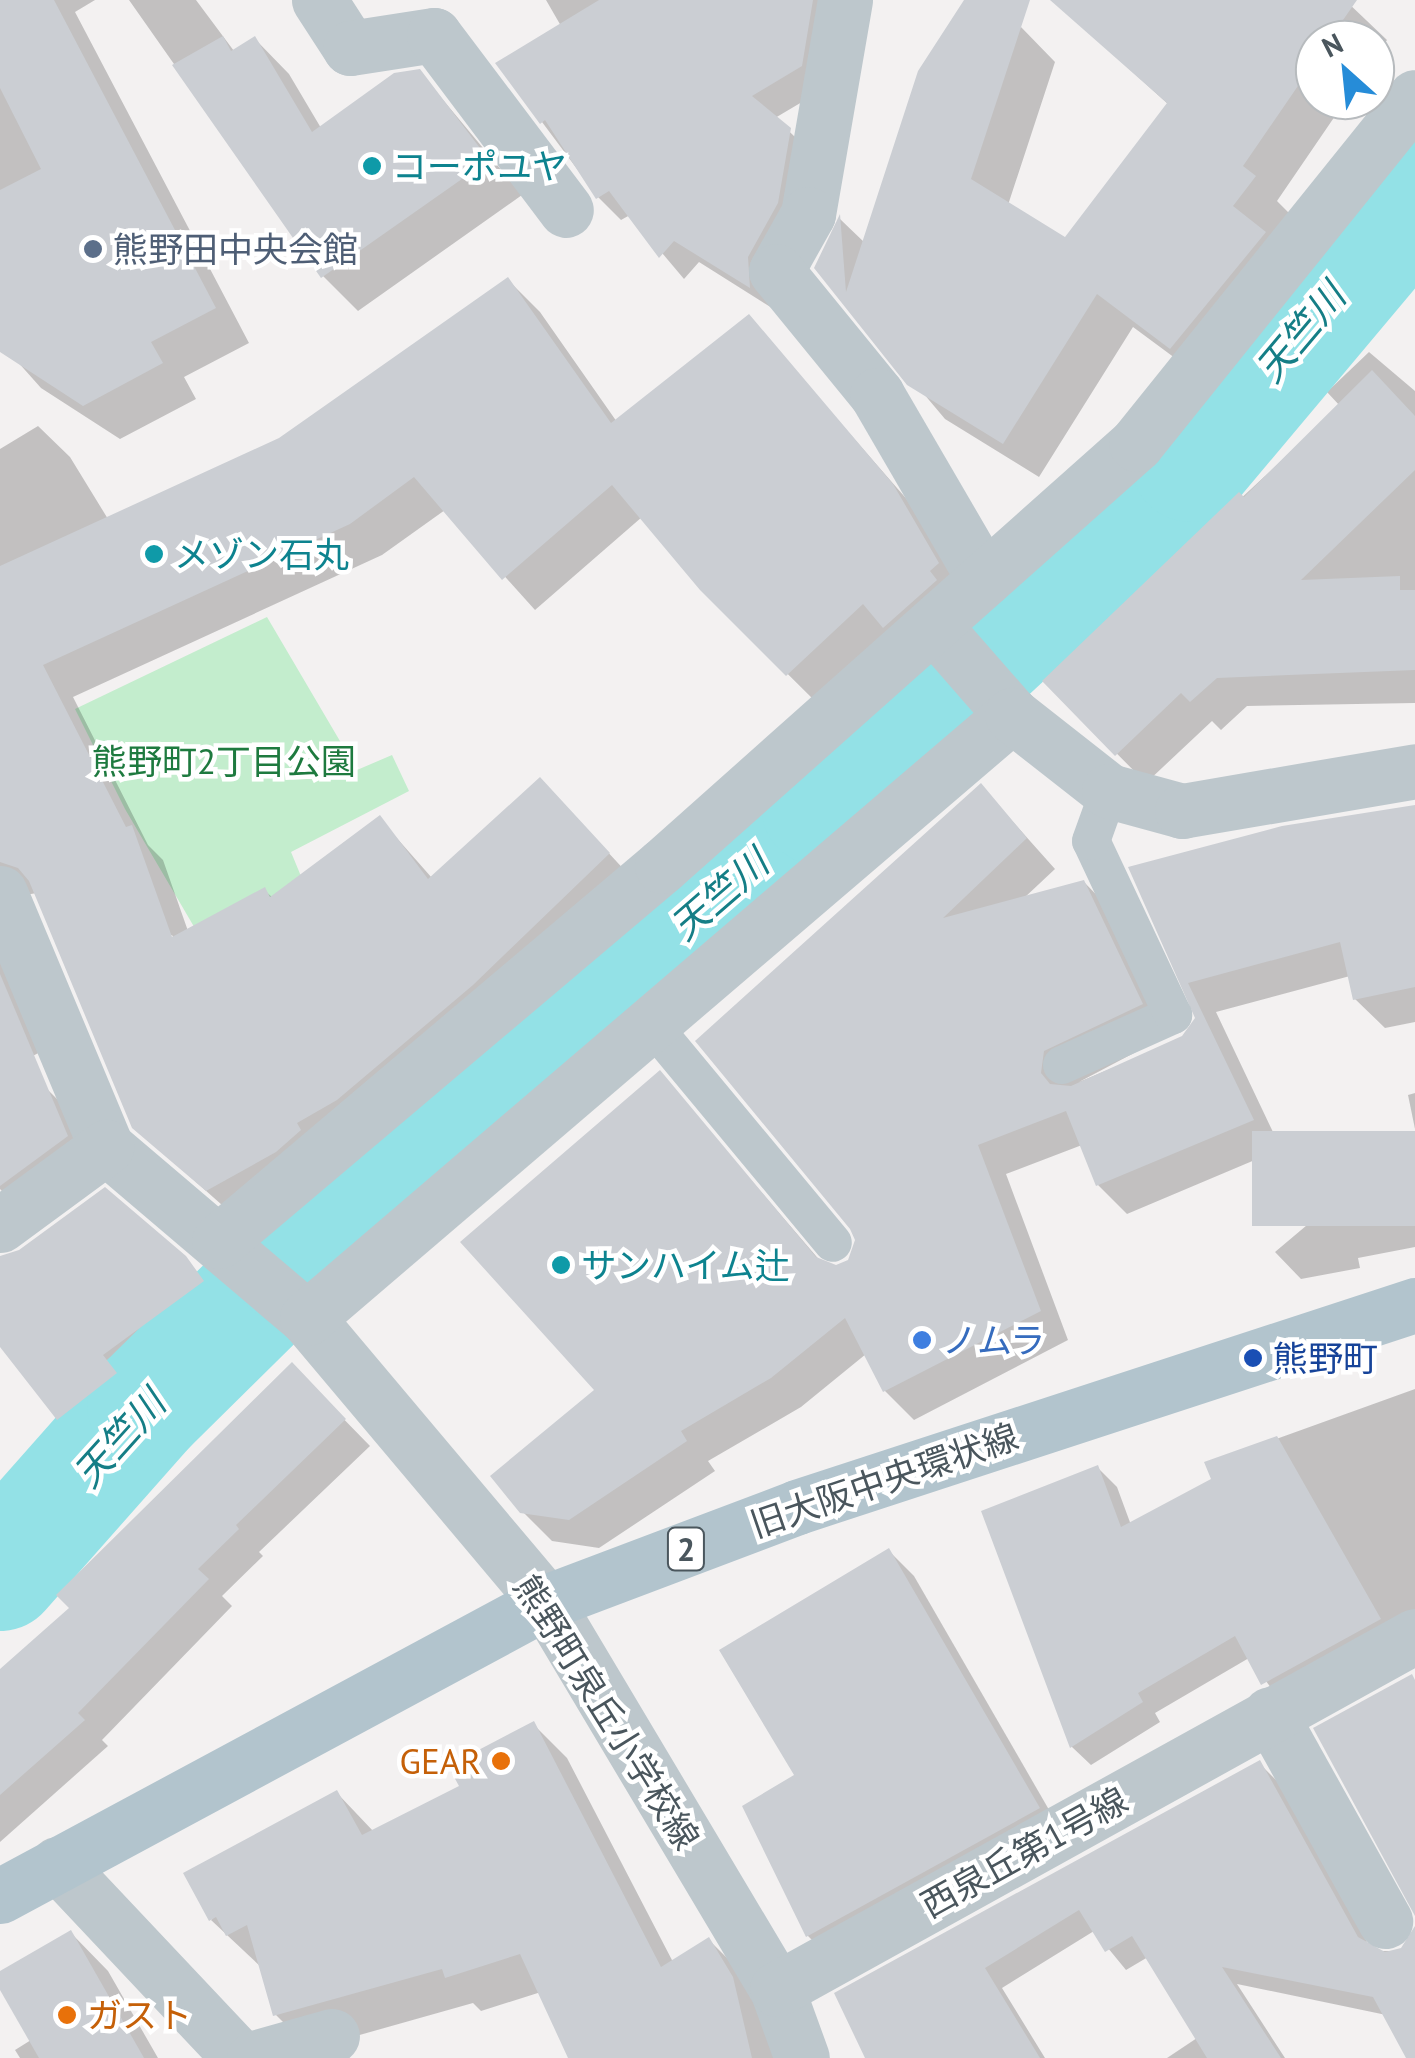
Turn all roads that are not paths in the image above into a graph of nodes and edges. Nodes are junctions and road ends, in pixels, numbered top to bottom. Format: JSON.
{"nodes":[{"id":1,"x":319,"y":0,"type":"edge"},
{"id":2,"x":845,"y":0,"type":"edge"},
{"id":3,"x":1415,"y":97,"type":"edge"},
{"id":4,"x":566,"y":210,"type":"dead end"},
{"id":5,"x":984,"y":579,"type":"junction"},
{"id":6,"x":934,"y":626,"type":"junction"},
{"id":7,"x":1012,"y":714,"type":"junction"},
{"id":8,"x":1415,"y":771,"type":"edge"},
{"id":9,"x":1110,"y":792,"type":"junction"},
{"id":10,"x":0,"y":893,"type":"edge"},
{"id":11,"x":652,"y":1025,"type":"junction"},
{"id":12,"x":1062,"y":1065,"type":"dead end"},
{"id":13,"x":106,"y":1147,"type":"junction"},
{"id":14,"x":0,"y":1225,"type":"edge"},
{"id":15,"x":833,"y":1243,"type":"dead end"},
{"id":16,"x":229,"y":1250,"type":"junction"},
{"id":17,"x":1415,"y":1305,"type":"edge"},
{"id":18,"x":300,"y":1311,"type":"junction"},
{"id":19,"x":546,"y":1602,"type":"junction"},
{"id":20,"x":1415,"y":1636,"type":"edge"},
{"id":21,"x":1270,"y":1714,"type":"junction"},
{"id":22,"x":57,"y":1864,"type":"junction"},
{"id":23,"x":0,"y":1896,"type":"edge"},
{"id":24,"x":1385,"y":1922,"type":"dead end"},
{"id":25,"x":777,"y":1989,"type":"junction"},
{"id":26,"x":332,"y":2036,"type":"dead end"},
{"id":27,"x":240,"y":2058,"type":"edge"},
{"id":28,"x":254,"y":2058,"type":"edge"},
{"id":29,"x":802,"y":2058,"type":"edge"}],
"edges":[{"from":1,"to":4,"type":"street"},
{"from":2,"to":5,"type":"street"},
{"from":3,"to":5,"type":"street"},
{"from":5,"to":6,"type":"street"},
{"from":6,"to":7,"type":"street"},
{"from":6,"to":16,"type":"street"},
{"from":7,"to":9,"type":"street"},
{"from":7,"to":11,"type":"street"},
{"from":8,"to":9,"type":"street"},
{"from":9,"to":12,"type":"lane"},
{"from":10,"to":13,"type":"street"},
{"from":11,"to":15,"type":"lane"},
{"from":11,"to":18,"type":"street"},
{"from":13,"to":14,"type":"street"},
{"from":13,"to":16,"type":"street"},
{"from":16,"to":18,"type":"street","name":"熊野町泉丘小学校線"},
{"from":17,"to":19,"type":"main road","name":"旧大阪中央環状線","number":"2"},
{"from":18,"to":19,"type":"street","name":"熊野町泉丘小学校線"},
{"from":19,"to":22,"type":"main road","name":"旧大阪中央環状線","number":"2"},
{"from":19,"to":25,"type":"street","name":"熊野町泉丘小学校線"},
{"from":20,"to":21,"type":"street","name":"西泉丘第1号線"},
{"from":21,"to":24,"type":"street"},
{"from":21,"to":25,"type":"street","name":"西泉丘第1号線"},
{"from":22,"to":23,"type":"main road","name":"旧大阪中央環状線","number":"2"},
{"from":22,"to":27,"type":"street"},
{"from":25,"to":29,"type":"street","name":"熊野町泉丘小学校線"},
{"from":26,"to":28,"type":"street"}]}
